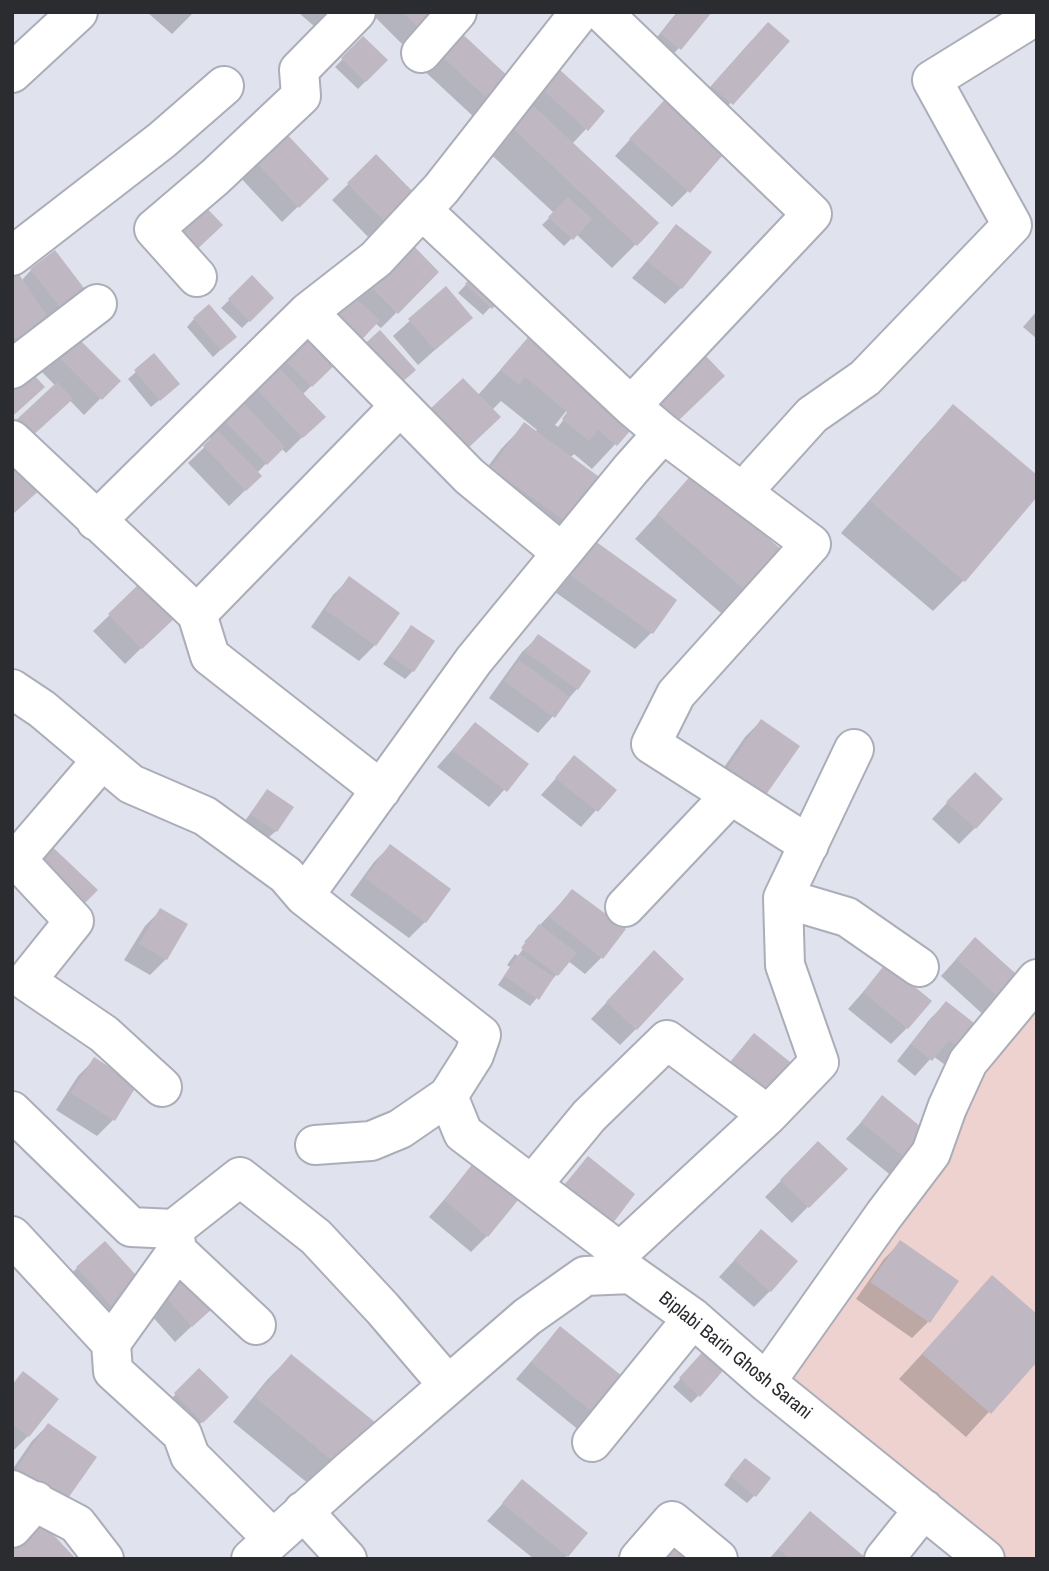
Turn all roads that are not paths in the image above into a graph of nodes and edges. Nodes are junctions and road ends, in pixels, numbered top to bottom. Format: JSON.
{"nodes":[{"id":1,"x":78,"y":12,"type":"edge"},
{"id":2,"x":356,"y":12,"type":"edge"},
{"id":3,"x":457,"y":12,"type":"edge"},
{"id":4,"x":580,"y":12,"type":"edge"},
{"id":5,"x":602,"y":12,"type":"edge"},
{"id":6,"x":1037,"y":15,"type":"edge"},
{"id":7,"x":421,"y":53,"type":"dead end"},
{"id":8,"x":12,"y":73,"type":"edge"},
{"id":9,"x":224,"y":86,"type":"dead end"},
{"id":10,"x":422,"y":209,"type":"junction"},
{"id":11,"x":12,"y":256,"type":"edge"},
{"id":12,"x":197,"y":277,"type":"dead end"},
{"id":13,"x":97,"y":304,"type":"dead end"},
{"id":14,"x":308,"y":312,"type":"junction"},
{"id":15,"x":12,"y":369,"type":"edge"},
{"id":16,"x":631,"y":406,"type":"junction"},
{"id":17,"x":399,"y":407,"type":"junction"},
{"id":18,"x":663,"y":433,"type":"junction"},
{"id":19,"x":12,"y":440,"type":"edge"},
{"id":20,"x":756,"y":477,"type":"dead end"},
{"id":21,"x":96,"y":521,"type":"junction"},
{"id":22,"x":562,"y":553,"type":"junction"},
{"id":23,"x":197,"y":614,"type":"junction"},
{"id":24,"x":12,"y":689,"type":"edge"},
{"id":25,"x":854,"y":749,"type":"dead end"},
{"id":26,"x":102,"y":760,"type":"junction"},
{"id":27,"x":381,"y":790,"type":"junction"},
{"id":28,"x":731,"y":795,"type":"junction"},
{"id":29,"x":809,"y":845,"type":"junction"},
{"id":30,"x":15,"y":862,"type":"edge"},
{"id":31,"x":304,"y":896,"type":"junction"},
{"id":32,"x":783,"y":898,"type":"junction"},
{"id":33,"x":625,"y":907,"type":"dead end"},
{"id":34,"x":919,"y":967,"type":"dead end"},
{"id":35,"x":1037,"y":979,"type":"edge"},
{"id":36,"x":162,"y":1087,"type":"dead end"},
{"id":37,"x":448,"y":1096,"type":"junction"},
{"id":38,"x":12,"y":1111,"type":"edge"},
{"id":39,"x":768,"y":1115,"type":"junction"},
{"id":40,"x":315,"y":1145,"type":"dead end"},
{"id":41,"x":532,"y":1185,"type":"junction"},
{"id":42,"x":175,"y":1240,"type":"junction"},
{"id":43,"x":18,"y":1255,"type":"edge"},
{"id":44,"x":618,"y":1263,"type":"junction"},
{"id":45,"x":692,"y":1318,"type":"junction"},
{"id":46,"x":256,"y":1325,"type":"dead end"},
{"id":47,"x":111,"y":1343,"type":"junction"},
{"id":48,"x":765,"y":1382,"type":"junction"},
{"id":49,"x":448,"y":1385,"type":"junction"},
{"id":50,"x":592,"y":1442,"type":"dead end"},
{"id":51,"x":20,"y":1507,"type":"edge"},
{"id":52,"x":924,"y":1509,"type":"junction"},
{"id":53,"x":303,"y":1511,"type":"junction"},
{"id":54,"x":262,"y":1549,"type":"edge"},
{"id":55,"x":104,"y":1559,"type":"edge"},
{"id":56,"x":346,"y":1559,"type":"edge"},
{"id":57,"x":639,"y":1559,"type":"edge"},
{"id":58,"x":718,"y":1559,"type":"edge"},
{"id":59,"x":884,"y":1559,"type":"edge"},
{"id":60,"x":985,"y":1559,"type":"edge"}],
"edges":[{"from":1,"to":8,"type":"street"},
{"from":2,"to":12,"type":"street"},
{"from":3,"to":7,"type":"street"},
{"from":4,"to":10,"type":"street"},
{"from":5,"to":16,"type":"street"},
{"from":6,"to":20,"type":"street"},
{"from":9,"to":11,"type":"street"},
{"from":10,"to":14,"type":"street"},
{"from":10,"to":16,"type":"street"},
{"from":13,"to":15,"type":"street"},
{"from":14,"to":17,"type":"street"},
{"from":14,"to":21,"type":"street"},
{"from":16,"to":18,"type":"street"},
{"from":17,"to":22,"type":"street"},
{"from":17,"to":23,"type":"street"},
{"from":18,"to":22,"type":"street"},
{"from":18,"to":28,"type":"street"},
{"from":19,"to":21,"type":"street"},
{"from":21,"to":23,"type":"street"},
{"from":22,"to":27,"type":"street"},
{"from":23,"to":27,"type":"street"},
{"from":24,"to":26,"type":"street"},
{"from":25,"to":29,"type":"street"},
{"from":26,"to":30,"type":"street"},
{"from":26,"to":31,"type":"street"},
{"from":27,"to":31,"type":"street"},
{"from":28,"to":29,"type":"street"},
{"from":28,"to":33,"type":"street"},
{"from":29,"to":32,"type":"street"},
{"from":30,"to":36,"type":"street"},
{"from":31,"to":37,"type":"street"},
{"from":32,"to":34,"type":"street"},
{"from":32,"to":39,"type":"street"},
{"from":35,"to":48,"type":"street"},
{"from":37,"to":40,"type":"street"},
{"from":37,"to":41,"type":"street"},
{"from":38,"to":42,"type":"street"},
{"from":39,"to":41,"type":"street"},
{"from":39,"to":44,"type":"street"},
{"from":41,"to":44,"type":"street"},
{"from":42,"to":46,"type":"street"},
{"from":42,"to":47,"type":"street"},
{"from":42,"to":49,"type":"street"},
{"from":43,"to":47,"type":"street"},
{"from":44,"to":45,"type":"street","name":"Biplabi Barin Ghosh Sarani"},
{"from":44,"to":49,"type":"street","name":"Biplabi Barin Ghosh Sarani"},
{"from":45,"to":48,"type":"street","name":"Biplabi Barin Ghosh Sarani"},
{"from":45,"to":50,"type":"street"},
{"from":47,"to":54,"type":"street"},
{"from":48,"to":52,"type":"street","name":"Biplabi Barin Ghosh Sarani"},
{"from":49,"to":53,"type":"street","name":"Biplabi Barin Ghosh Sarani"},
{"from":51,"to":55,"type":"street"},
{"from":52,"to":59,"type":"street"},
{"from":52,"to":60,"type":"street","name":"Biplabi Barin Ghosh Sarani"},
{"from":53,"to":54,"type":"street","name":"Biplabi Barin Ghosh Sarani"},
{"from":53,"to":56,"type":"street"},
{"from":57,"to":58,"type":"street"}]}
